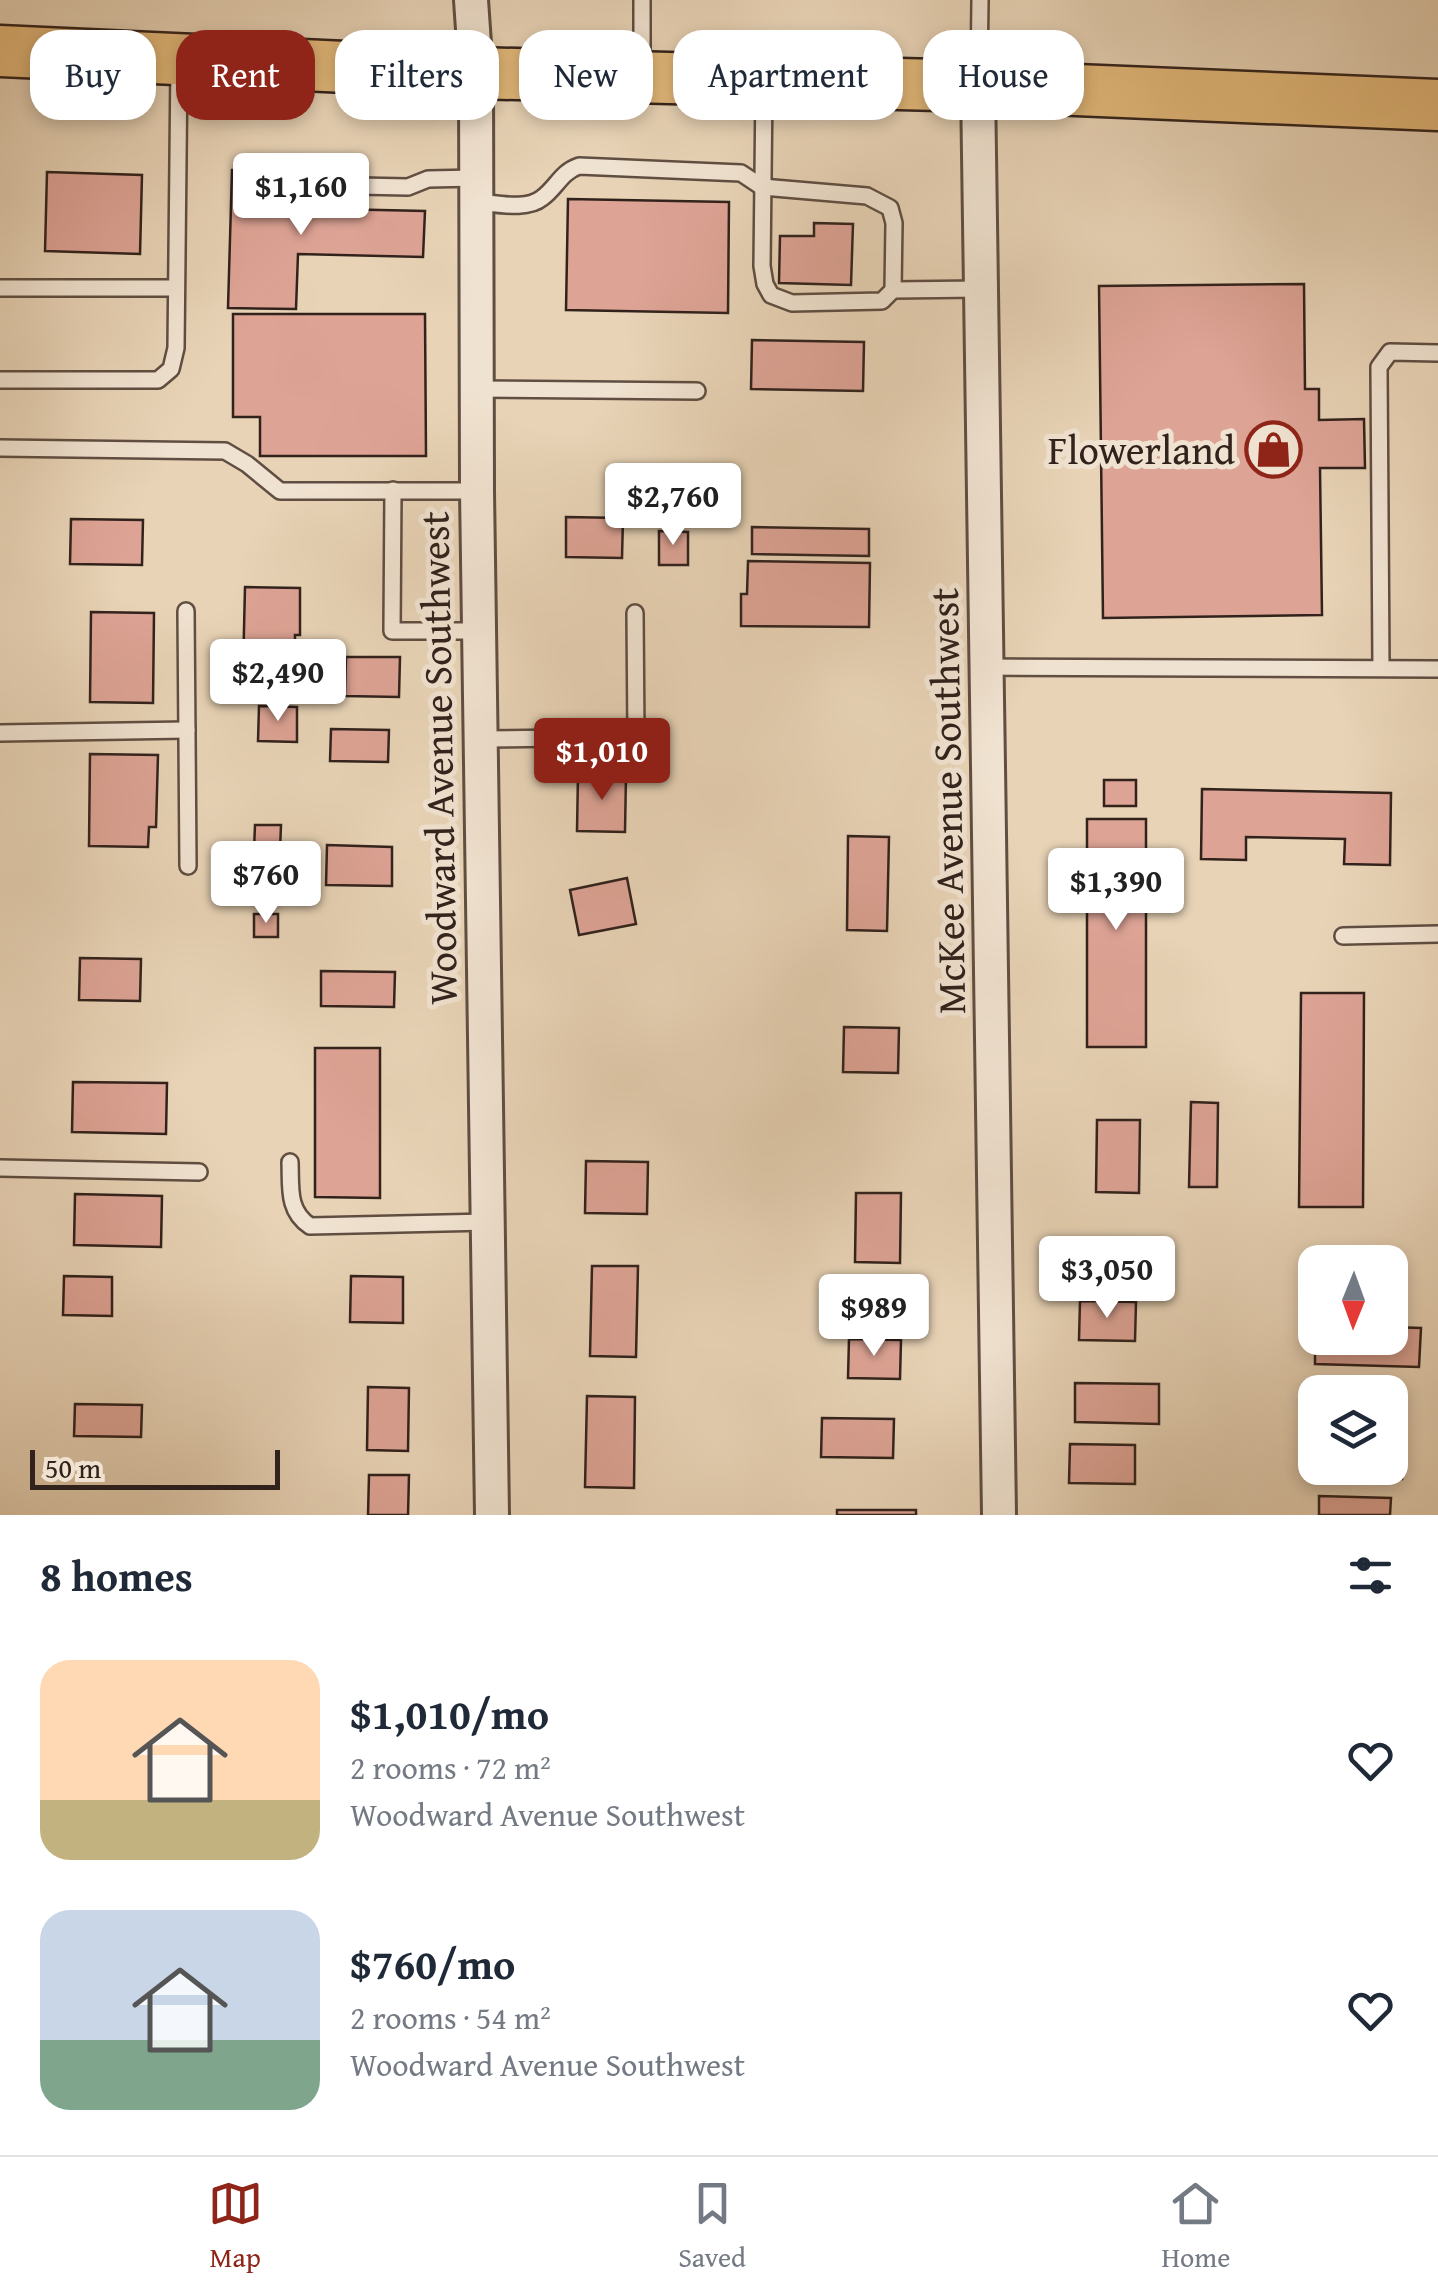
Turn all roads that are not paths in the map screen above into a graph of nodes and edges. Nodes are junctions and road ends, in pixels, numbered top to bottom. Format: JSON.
{"nodes":[{"id":1,"x":471,"y":0,"type":"edge"},
{"id":2,"x":642,"y":0,"type":"edge"},
{"id":3,"x":980,"y":0,"type":"edge"},
{"id":4,"x":473,"y":30,"type":"edge"},
{"id":5,"x":642,"y":30,"type":"edge"},
{"id":6,"x":979,"y":30,"type":"edge"},
{"id":7,"x":0,"y":52,"type":"edge"},
{"id":8,"x":176,"y":59,"type":"edge"},
{"id":9,"x":1084,"y":90,"type":"edge"},
{"id":10,"x":1438,"y":105,"type":"edge"},
{"id":11,"x":178,"y":120,"type":"edge"},
{"id":12,"x":476,"y":120,"type":"edge"},
{"id":13,"x":763,"y":120,"type":"edge"},
{"id":14,"x":979,"y":120,"type":"edge"},
{"id":15,"x":309,"y":185,"type":"dead end"},
{"id":16,"x":762,"y":186,"type":"junction"},
{"id":17,"x":476,"y":190,"type":"junction"},
{"id":18,"x":0,"y":288,"type":"edge"},
{"id":19,"x":176,"y":288,"type":"junction"},
{"id":20,"x":982,"y":289,"type":"junction"},
{"id":21,"x":893,"y":290,"type":"junction"},
{"id":22,"x":1438,"y":353,"type":"edge"},
{"id":23,"x":0,"y":380,"type":"edge"},
{"id":24,"x":477,"y":389,"type":"junction"},
{"id":25,"x":697,"y":391,"type":"dead end"},
{"id":26,"x":0,"y":448,"type":"edge"},
{"id":27,"x":393,"y":490,"type":"junction"},
{"id":28,"x":477,"y":491,"type":"junction"},
{"id":29,"x":186,"y":611,"type":"dead end"},
{"id":30,"x":635,"y":613,"type":"dead end"},
{"id":31,"x":479,"y":631,"type":"junction"},
{"id":32,"x":987,"y":667,"type":"junction"},
{"id":33,"x":1382,"y":668,"type":"junction"},
{"id":34,"x":1438,"y":669,"type":"edge"},
{"id":35,"x":187,"y":730,"type":"junction"},
{"id":36,"x":0,"y":733,"type":"edge"},
{"id":37,"x":480,"y":739,"type":"junction"},
{"id":38,"x":188,"y":866,"type":"dead end"},
{"id":39,"x":1438,"y":934,"type":"edge"},
{"id":40,"x":1343,"y":936,"type":"dead end"},
{"id":41,"x":290,"y":1162,"type":"dead end"},
{"id":42,"x":0,"y":1168,"type":"edge"},
{"id":43,"x":199,"y":1172,"type":"dead end"},
{"id":44,"x":488,"y":1222,"type":"junction"},
{"id":45,"x":492,"y":1515,"type":"edge"},
{"id":46,"x":1000,"y":1515,"type":"edge"}],
"edges":[{"from":1,"to":4,"type":"street","name":"Woodward Avenue Southwest"},
{"from":2,"to":5,"type":"lane"},
{"from":3,"to":6,"type":"lane"},
{"from":7,"to":8,"type":"main road"},
{"from":9,"to":10,"type":"main road"},
{"from":11,"to":19,"type":"lane"},
{"from":12,"to":17,"type":"street","name":"Woodward Avenue Southwest"},
{"from":13,"to":16,"type":"lane"},
{"from":14,"to":20,"type":"street","name":"McKee Avenue Southwest"},
{"from":15,"to":17,"type":"lane"},
{"from":16,"to":17,"type":"lane"},
{"from":16,"to":21,"type":"lane"},
{"from":16,"to":21,"type":"lane"},
{"from":17,"to":24,"type":"street","name":"Woodward Avenue Southwest"},
{"from":18,"to":19,"type":"lane"},
{"from":19,"to":23,"type":"lane"},
{"from":20,"to":21,"type":"lane"},
{"from":20,"to":32,"type":"street","name":"McKee Avenue Southwest"},
{"from":22,"to":33,"type":"lane"},
{"from":24,"to":25,"type":"lane"},
{"from":24,"to":28,"type":"street","name":"Woodward Avenue Southwest"},
{"from":26,"to":27,"type":"lane"},
{"from":27,"to":28,"type":"lane"},
{"from":27,"to":31,"type":"lane"},
{"from":28,"to":31,"type":"street","name":"Woodward Avenue Southwest"},
{"from":29,"to":35,"type":"lane"},
{"from":30,"to":37,"type":"lane"},
{"from":31,"to":37,"type":"street","name":"Woodward Avenue Southwest"},
{"from":32,"to":33,"type":"lane"},
{"from":32,"to":46,"type":"street","name":"McKee Avenue Southwest"},
{"from":33,"to":34,"type":"lane"},
{"from":35,"to":36,"type":"lane"},
{"from":35,"to":38,"type":"lane"},
{"from":37,"to":44,"type":"street","name":"Woodward Avenue Southwest"},
{"from":39,"to":40,"type":"lane"},
{"from":41,"to":44,"type":"lane"},
{"from":42,"to":43,"type":"lane"},
{"from":44,"to":45,"type":"street","name":"Woodward Avenue Southwest"}]}
